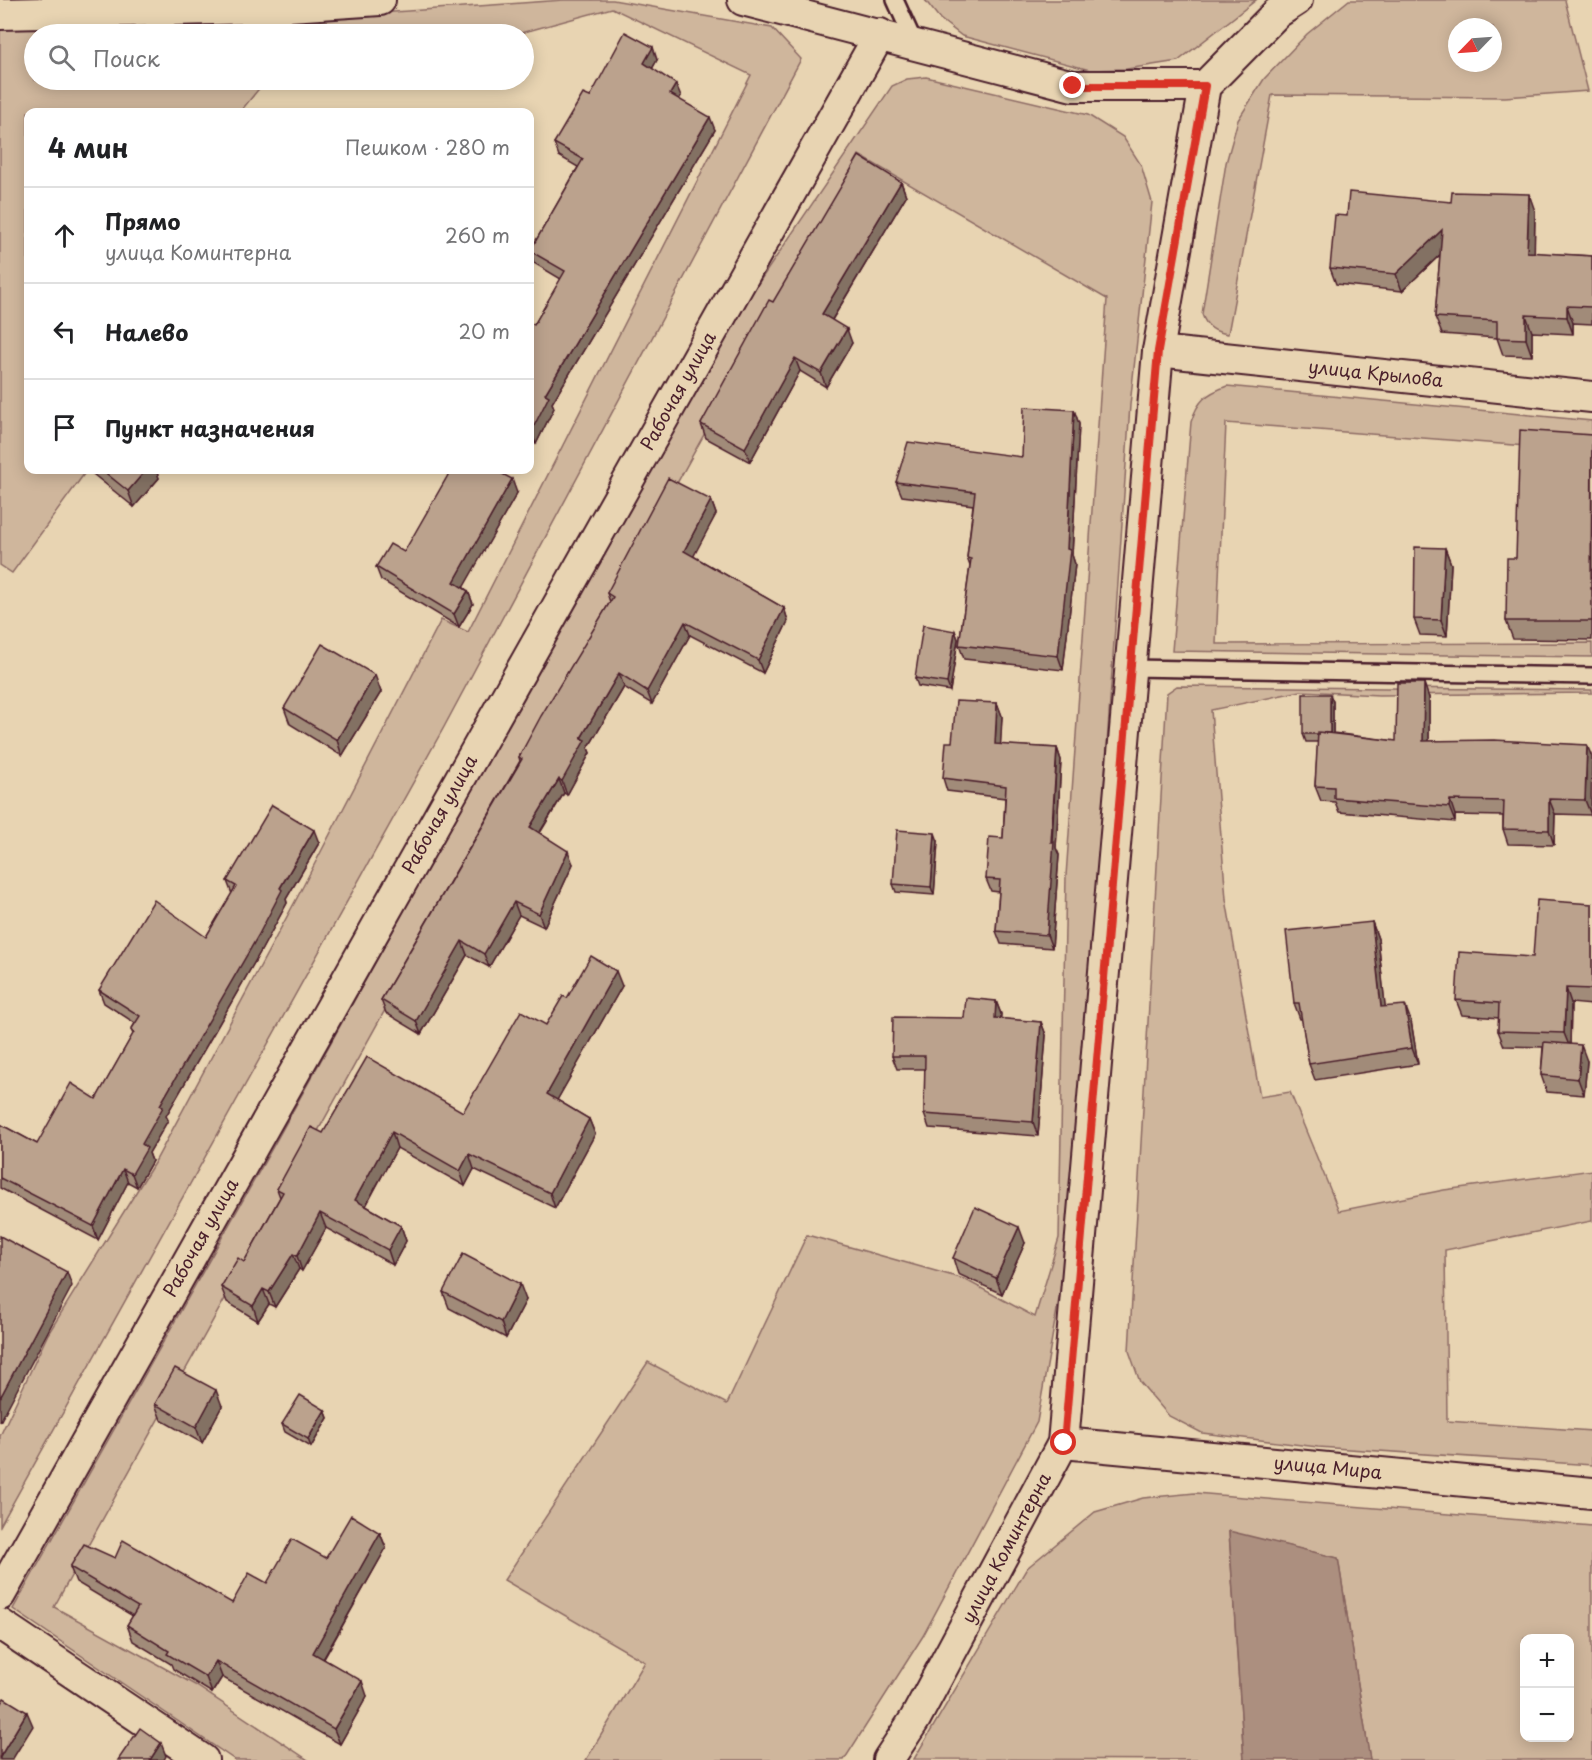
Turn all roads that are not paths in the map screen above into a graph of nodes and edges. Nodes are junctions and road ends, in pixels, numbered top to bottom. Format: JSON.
{"nodes":[{"id":1,"x":380,"y":0,"type":"edge"},
{"id":2,"x":743,"y":0,"type":"edge"},
{"id":3,"x":895,"y":0,"type":"edge"},
{"id":4,"x":1297,"y":0,"type":"edge"},
{"id":5,"x":0,"y":14,"type":"edge"},
{"id":6,"x":880,"y":34,"type":"junction"},
{"id":7,"x":916,"y":46,"type":"junction"},
{"id":8,"x":1205,"y":86,"type":"junction"},
{"id":9,"x":1158,"y":351,"type":"junction"},
{"id":10,"x":1592,"y":398,"type":"edge"},
{"id":11,"x":1131,"y":668,"type":"junction"},
{"id":12,"x":1592,"y":676,"type":"edge"},
{"id":13,"x":1064,"y":1443,"type":"junction"},
{"id":14,"x":1592,"y":1493,"type":"edge"},
{"id":15,"x":0,"y":1594,"type":"edge"},
{"id":16,"x":0,"y":1624,"type":"edge"},
{"id":17,"x":204,"y":1760,"type":"edge"},
{"id":18,"x":888,"y":1760,"type":"edge"}],
"edges":[{"from":1,"to":5,"type":"street"},
{"from":2,"to":6,"type":"street"},
{"from":3,"to":7,"type":"lane"},
{"from":4,"to":8,"type":"street"},
{"from":6,"to":7,"type":"street"},
{"from":6,"to":15,"type":"street","name":"Рабочая улица"},
{"from":7,"to":8,"type":"street"},
{"from":8,"to":9,"type":"street","name":"улица Коминтерна"},
{"from":9,"to":10,"type":"street","name":"улица Крылова"},
{"from":9,"to":11,"type":"street","name":"улица Коминтерна"},
{"from":11,"to":12,"type":"lane"},
{"from":11,"to":13,"type":"street","name":"улица Коминтерна"},
{"from":13,"to":14,"type":"street","name":"улица Мира"},
{"from":13,"to":18,"type":"street","name":"улица Коминтерна"},
{"from":16,"to":17,"type":"street"}]}
